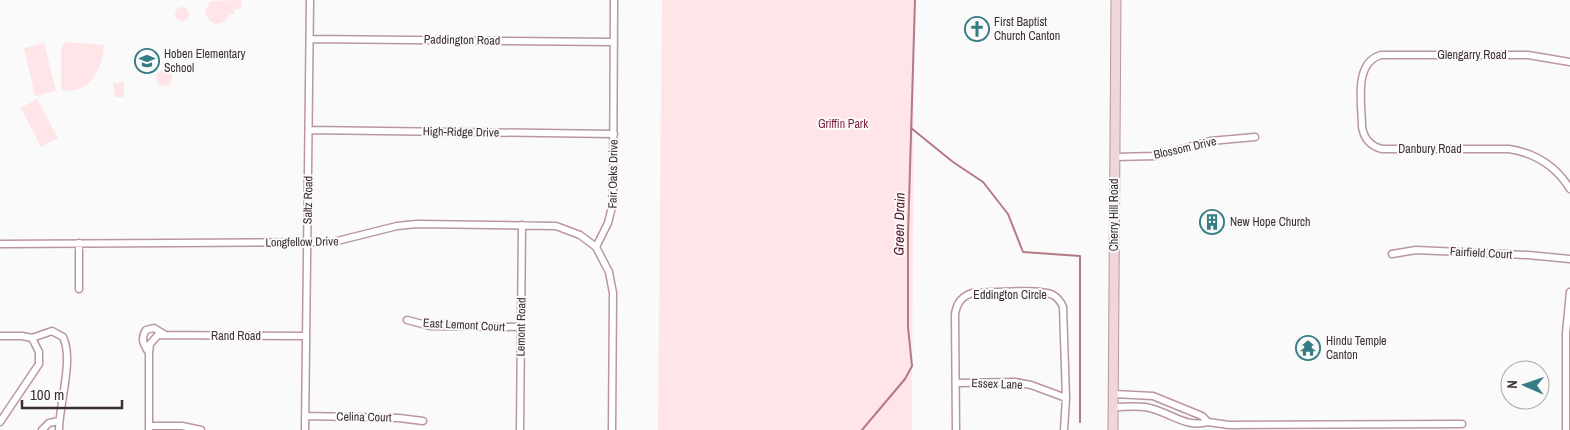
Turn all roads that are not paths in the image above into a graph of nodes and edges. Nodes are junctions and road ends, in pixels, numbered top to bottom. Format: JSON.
{"nodes":[{"id":1,"x":310,"y":0,"type":"edge"},
{"id":2,"x":614,"y":0,"type":"edge"},
{"id":3,"x":1116,"y":0,"type":"edge"},
{"id":4,"x":310,"y":39,"type":"junction"},
{"id":5,"x":614,"y":42,"type":"junction"},
{"id":6,"x":1374,"y":57,"type":"joint"},
{"id":7,"x":1570,"y":62,"type":"edge"},
{"id":8,"x":309,"y":130,"type":"junction"},
{"id":9,"x":614,"y":134,"type":"junction"},
{"id":10,"x":1255,"y":137,"type":"dead end"},
{"id":11,"x":1114,"y":157,"type":"junction"},
{"id":12,"x":1570,"y":189,"type":"edge"},
{"id":13,"x":522,"y":224,"type":"junction"},
{"id":14,"x":307,"y":243,"type":"junction"},
{"id":15,"x":0,"y":244,"type":"edge"},
{"id":16,"x":79,"y":244,"type":"junction"},
{"id":17,"x":596,"y":247,"type":"junction"},
{"id":18,"x":1392,"y":254,"type":"dead end"},
{"id":19,"x":1570,"y":259,"type":"edge"},
{"id":20,"x":79,"y":289,"type":"dead end"},
{"id":21,"x":1570,"y":292,"type":"edge"},
{"id":22,"x":407,"y":320,"type":"dead end"},
{"id":23,"x":521,"y":327,"type":"junction"},
{"id":24,"x":165,"y":335,"type":"junction"},
{"id":25,"x":0,"y":336,"type":"edge"},
{"id":26,"x":306,"y":336,"type":"junction"},
{"id":27,"x":32,"y":338,"type":"junction"},
{"id":28,"x":149,"y":353,"type":"junction"},
{"id":29,"x":956,"y":383,"type":"junction"},
{"id":30,"x":1114,"y":394,"type":"junction"},
{"id":31,"x":1066,"y":398,"type":"junction"},
{"id":32,"x":1114,"y":407,"type":"junction"},
{"id":33,"x":305,"y":416,"type":"junction"},
{"id":34,"x":1,"y":418,"type":"edge"},
{"id":35,"x":59,"y":421,"type":"junction"},
{"id":36,"x":423,"y":421,"type":"dead end"},
{"id":37,"x":1208,"y":422,"type":"junction"},
{"id":38,"x":1462,"y":424,"type":"dead end"},
{"id":39,"x":149,"y":428,"type":"edge"},
{"id":40,"x":42,"y":430,"type":"edge"},
{"id":41,"x":59,"y":430,"type":"edge"},
{"id":42,"x":201,"y":430,"type":"edge"},
{"id":43,"x":305,"y":430,"type":"edge"},
{"id":44,"x":520,"y":430,"type":"edge"},
{"id":45,"x":612,"y":430,"type":"edge"},
{"id":46,"x":956,"y":430,"type":"edge"},
{"id":47,"x":1064,"y":430,"type":"edge"},
{"id":48,"x":1114,"y":430,"type":"edge"},
{"id":49,"x":1566,"y":430,"type":"edge"}],
"edges":[{"from":1,"to":4,"type":"street","name":"Saltz Road"},
{"from":2,"to":5,"type":"street","name":"Fair Oaks Drive"},
{"from":3,"to":11,"type":"main road","name":"Cherry Hill Road"},
{"from":4,"to":5,"type":"street","name":"Paddington Road"},
{"from":4,"to":8,"type":"street","name":"Saltz Road"},
{"from":5,"to":9,"type":"street","name":"Fair Oaks Drive"},
{"from":6,"to":7,"type":"street","name":"Glengarry Road"},
{"from":6,"to":12,"type":"street","name":"Danbury Road"},
{"from":8,"to":9,"type":"street","name":"High-Ridge Drive"},
{"from":8,"to":14,"type":"street","name":"Saltz Road"},
{"from":9,"to":17,"type":"street","name":"Fair Oaks Drive"},
{"from":10,"to":11,"type":"street","name":"Blossom Drive"},
{"from":11,"to":30,"type":"main road","name":"Cherry Hill Road"},
{"from":13,"to":14,"type":"street","name":"Longfellow Drive"},
{"from":13,"to":17,"type":"street","name":"Longfellow Drive"},
{"from":13,"to":23,"type":"street","name":"Lemont Road"},
{"from":14,"to":16,"type":"street","name":"Longfellow Drive"},
{"from":14,"to":26,"type":"street","name":"Saltz Road"},
{"from":15,"to":16,"type":"street","name":"Longfellow Drive"},
{"from":16,"to":20,"type":"street"},
{"from":17,"to":45,"type":"street"},
{"from":18,"to":19,"type":"street","name":"Fairfield Court"},
{"from":21,"to":49,"type":"street"},
{"from":22,"to":23,"type":"street","name":"East Lemont Court"},
{"from":23,"to":44,"type":"street","name":"Lemont Road"},
{"from":24,"to":26,"type":"street","name":"Rand Road"},
{"from":24,"to":28,"type":"street","name":"Rand Road"},
{"from":24,"to":28,"type":"street","name":"Rand Road"},
{"from":25,"to":27,"type":"street"},
{"from":26,"to":33,"type":"street","name":"Saltz Road"},
{"from":27,"to":34,"type":"street"},
{"from":27,"to":35,"type":"street"},
{"from":28,"to":39,"type":"street"},
{"from":29,"to":31,"type":"street","name":"Essex Lane"},
{"from":29,"to":31,"type":"street","name":"Eddington Circle"},
{"from":29,"to":46,"type":"street","name":"Eddington Circle"},
{"from":30,"to":32,"type":"main road","name":"Cherry Hill Road"},
{"from":30,"to":37,"type":"street"},
{"from":31,"to":47,"type":"street","name":"Eddington Circle"},
{"from":32,"to":37,"type":"street"},
{"from":32,"to":48,"type":"main road","name":"Cherry Hill Road"},
{"from":33,"to":36,"type":"street","name":"Celina Court"},
{"from":33,"to":43,"type":"street","name":"Saltz Road"},
{"from":35,"to":40,"type":"street"},
{"from":35,"to":41,"type":"street"},
{"from":37,"to":38,"type":"street"},
{"from":39,"to":42,"type":"street"}]}
